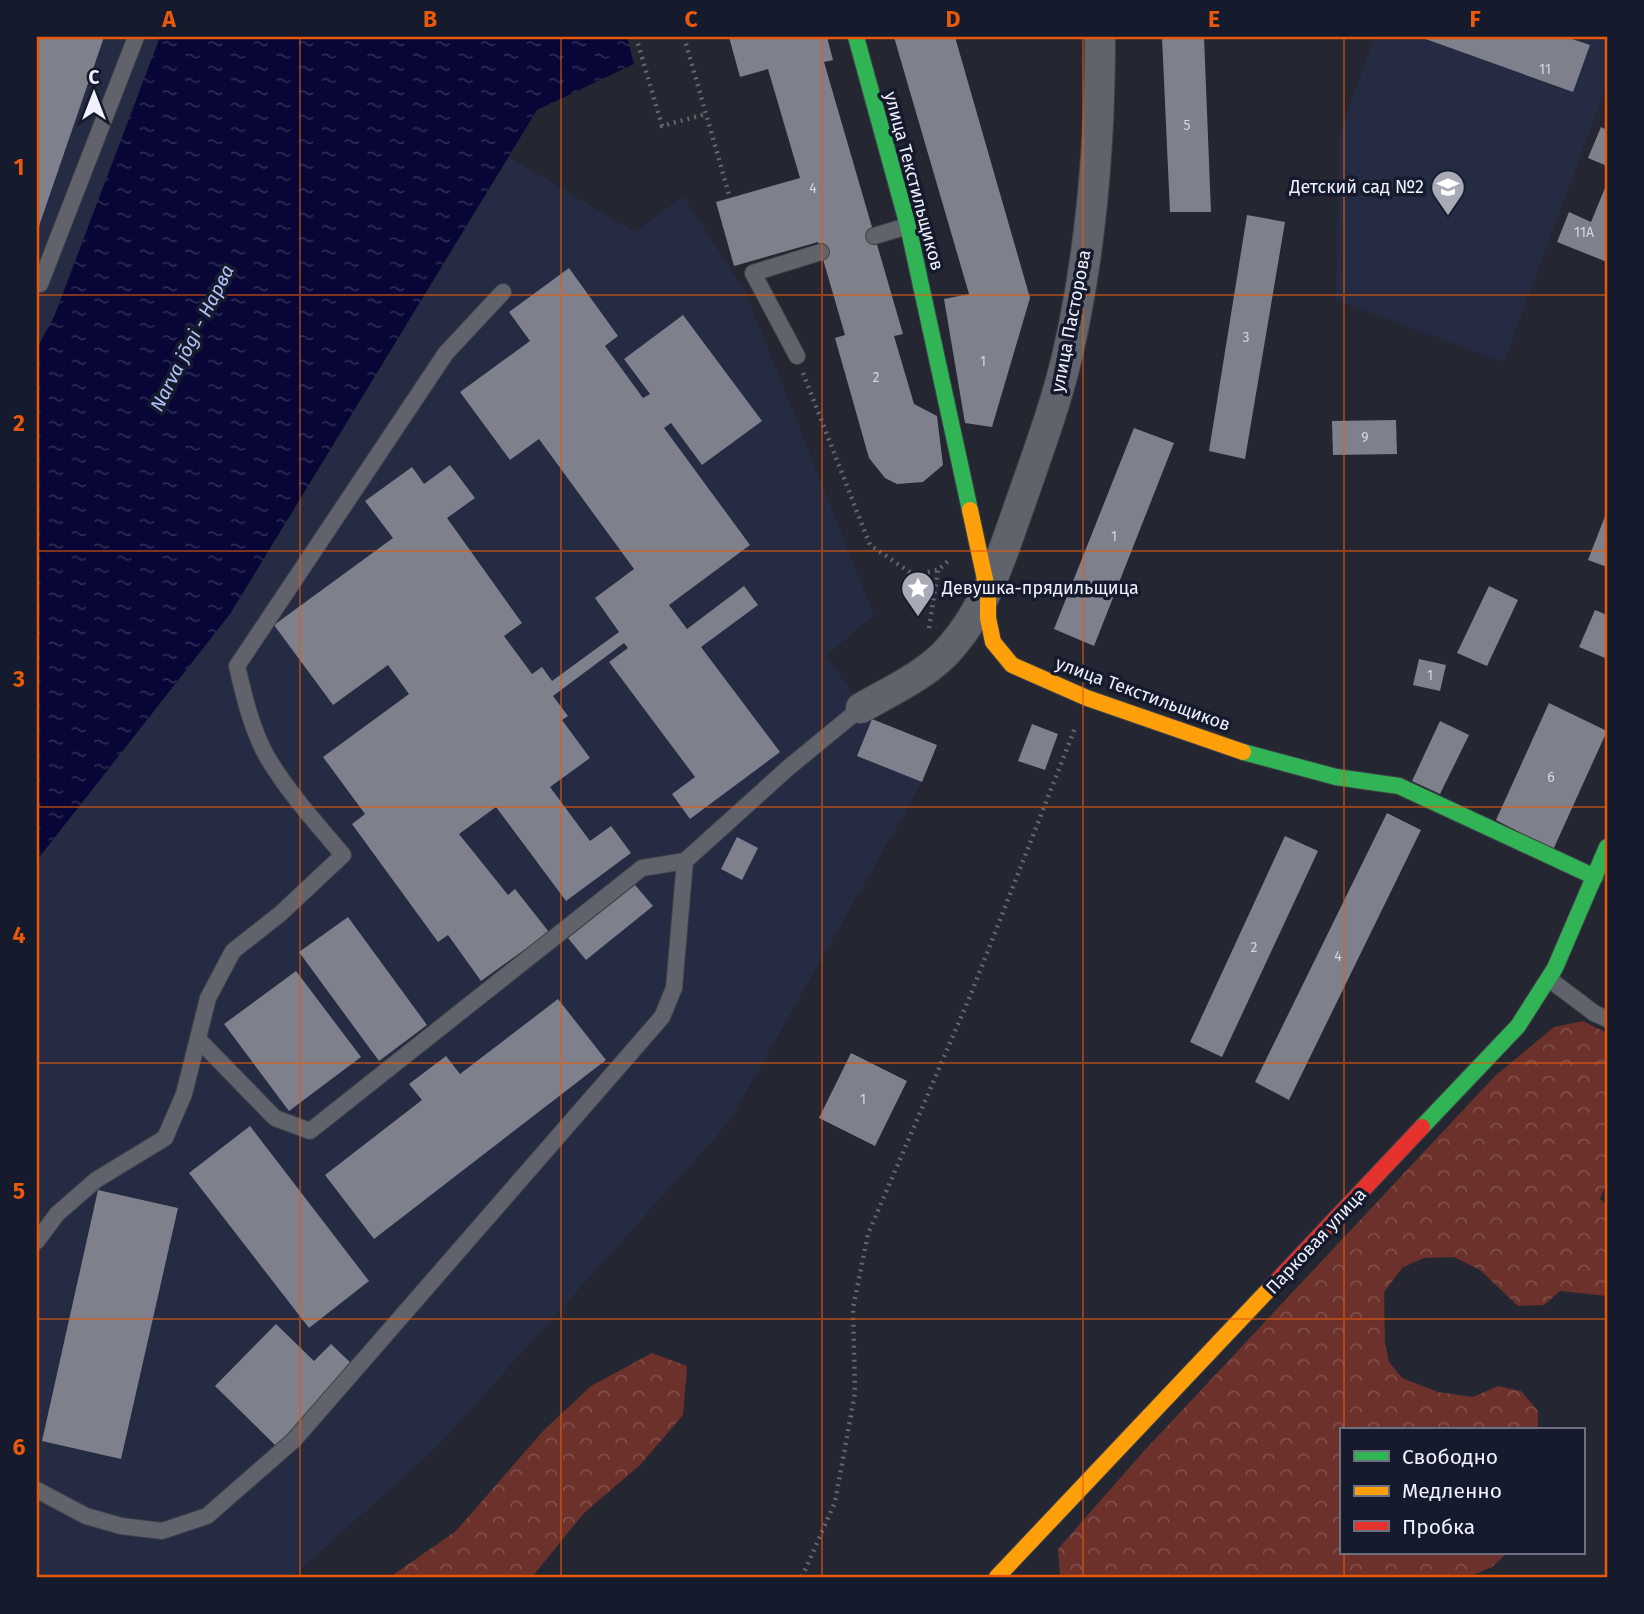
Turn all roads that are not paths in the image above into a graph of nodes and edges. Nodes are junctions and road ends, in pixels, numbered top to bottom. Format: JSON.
{"nodes":[{"id":1,"x":136,"y":37,"type":"edge"},
{"id":2,"x":856,"y":37,"type":"edge"},
{"id":3,"x":1100,"y":37,"type":"edge"},
{"id":4,"x":908,"y":226,"type":"junction"},
{"id":5,"x":874,"y":236,"type":"dead end"},
{"id":6,"x":821,"y":252,"type":"dead end"},
{"id":7,"x":37,"y":283,"type":"edge"},
{"id":8,"x":503,"y":292,"type":"dead end"},
{"id":9,"x":797,"y":356,"type":"road end"},
{"id":10,"x":988,"y":593,"type":"junction"},
{"id":11,"x":861,"y":708,"type":"joint"},
{"id":12,"x":1607,"y":847,"type":"edge"},
{"id":13,"x":685,"y":862,"type":"junction"},
{"id":14,"x":1595,"y":877,"type":"junction"},
{"id":15,"x":1549,"y":979,"type":"junction"},
{"id":16,"x":1607,"y":1019,"type":"edge"},
{"id":17,"x":199,"y":1040,"type":"junction"},
{"id":18,"x":37,"y":1241,"type":"edge"},
{"id":19,"x":37,"y":1490,"type":"edge"},
{"id":20,"x":997,"y":1577,"type":"edge"}],
"edges":[{"from":1,"to":7,"type":"lane"},
{"from":2,"to":4,"type":"street","name":"улица Текстильщиков"},
{"from":3,"to":10,"type":"street","name":"улица Пасторова"},
{"from":4,"to":5,"type":"lane"},
{"from":4,"to":10,"type":"street","name":"улица Текстильщиков"},
{"from":6,"to":9,"type":"lane"},
{"from":8,"to":17,"type":"lane"},
{"from":10,"to":11,"type":"street"},
{"from":10,"to":14,"type":"street","name":"улица Текстильщиков"},
{"from":11,"to":13,"type":"lane"},
{"from":12,"to":14,"type":"street","name":"Парковая улица"},
{"from":13,"to":17,"type":"lane"},
{"from":13,"to":19,"type":"lane"},
{"from":14,"to":15,"type":"street","name":"Парковая улица"},
{"from":15,"to":16,"type":"lane"},
{"from":15,"to":20,"type":"street","name":"Парковая улица"},
{"from":17,"to":18,"type":"lane"}]}
